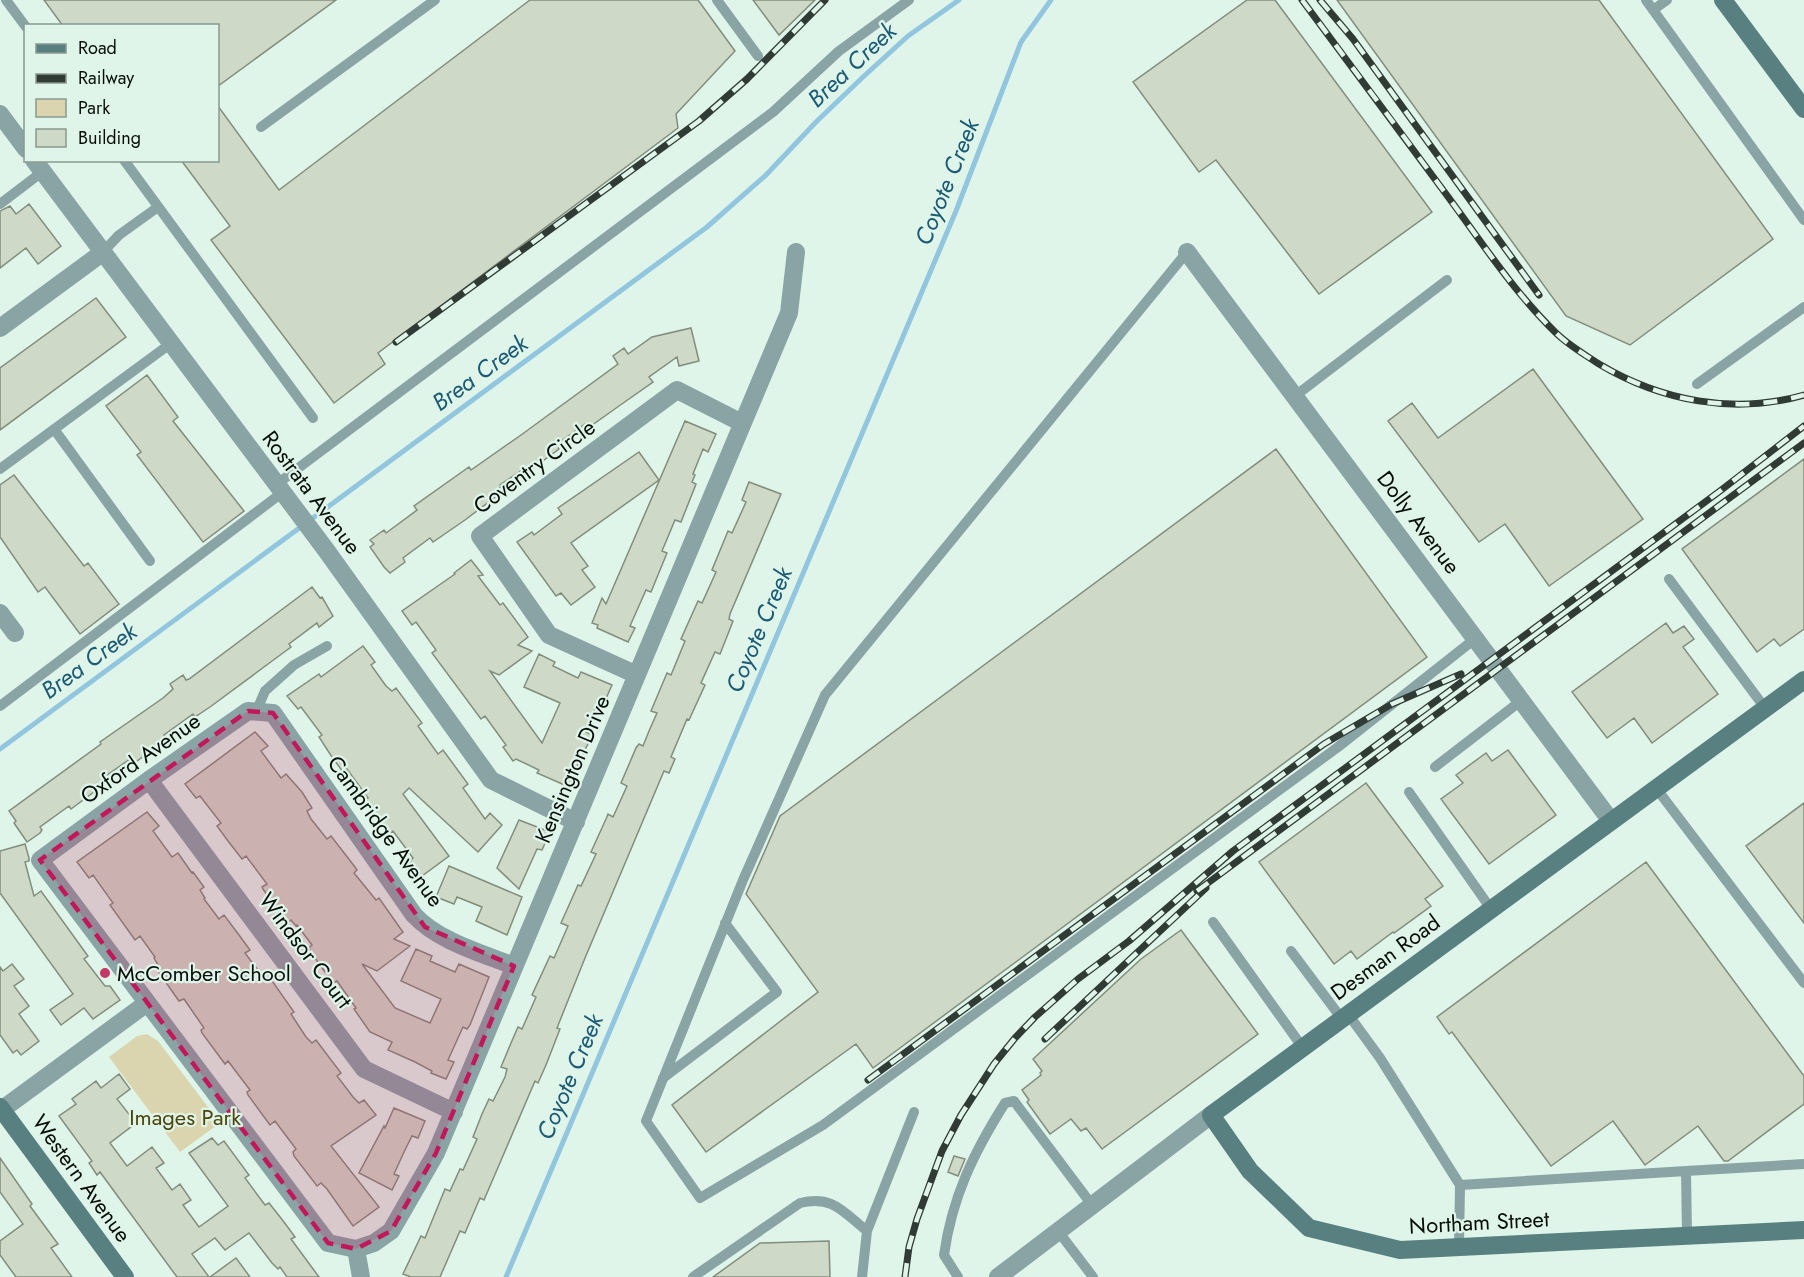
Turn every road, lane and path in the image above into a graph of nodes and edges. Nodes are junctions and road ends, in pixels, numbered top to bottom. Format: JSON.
{"nodes":[{"id":1,"x":6,"y":0,"type":"edge"},
{"id":2,"x":435,"y":0,"type":"edge"},
{"id":3,"x":717,"y":0,"type":"edge"},
{"id":4,"x":909,"y":0,"type":"edge"},
{"id":5,"x":1646,"y":0,"type":"edge"},
{"id":6,"x":1667,"y":0,"type":"edge"},
{"id":7,"x":1723,"y":0,"type":"edge"},
{"id":8,"x":1653,"y":10,"type":"junction"},
{"id":9,"x":24,"y":24,"type":"edge"},
{"id":10,"x":758,"y":56,"type":"dead end"},
{"id":11,"x":1804,"y":109,"type":"edge"},
{"id":12,"x":0,"y":114,"type":"edge"},
{"id":13,"x":261,"y":127,"type":"dead end"},
{"id":14,"x":24,"y":146,"type":"edge"},
{"id":15,"x":125,"y":162,"type":"edge"},
{"id":16,"x":38,"y":166,"type":"edge"},
{"id":17,"x":0,"y":204,"type":"edge"},
{"id":18,"x":158,"y":207,"type":"junction"},
{"id":19,"x":1804,"y":220,"type":"edge"},
{"id":20,"x":796,"y":252,"type":"dead end"},
{"id":21,"x":1187,"y":252,"type":"joint"},
{"id":22,"x":102,"y":253,"type":"junction"},
{"id":23,"x":1447,"y":280,"type":"dead end"},
{"id":24,"x":1804,"y":307,"type":"edge"},
{"id":25,"x":0,"y":328,"type":"edge"},
{"id":26,"x":170,"y":344,"type":"junction"},
{"id":27,"x":1697,"y":384,"type":"dead end"},
{"id":28,"x":1295,"y":396,"type":"junction"},
{"id":29,"x":313,"y":418,"type":"dead end"},
{"id":30,"x":742,"y":423,"type":"junction"},
{"id":31,"x":54,"y":429,"type":"junction"},
{"id":32,"x":0,"y":470,"type":"edge"},
{"id":33,"x":282,"y":490,"type":"junction"},
{"id":34,"x":150,"y":561,"type":"dead end"},
{"id":35,"x":1669,"y":579,"type":"dead end"},
{"id":36,"x":0,"y":613,"type":"edge"},
{"id":37,"x":15,"y":633,"type":"dead end"},
{"id":38,"x":1476,"y":638,"type":"junction"},
{"id":39,"x":327,"y":646,"type":"dead end"},
{"id":40,"x":637,"y":675,"type":"junction"},
{"id":41,"x":1804,"y":680,"type":"edge"},
{"id":42,"x":1522,"y":700,"type":"junction"},
{"id":43,"x":0,"y":706,"type":"edge"},
{"id":44,"x":1765,"y":708,"type":"junction"},
{"id":45,"x":265,"y":713,"type":"junction"},
{"id":46,"x":1435,"y":767,"type":"dead end"},
{"id":47,"x":149,"y":780,"type":"junction"},
{"id":48,"x":1656,"y":788,"type":"junction"},
{"id":49,"x":1409,"y":792,"type":"dead end"},
{"id":50,"x":1611,"y":821,"type":"junction"},
{"id":51,"x":576,"y":822,"type":"junction"},
{"id":52,"x":1491,"y":909,"type":"junction"},
{"id":53,"x":1213,"y":922,"type":"dead end"},
{"id":54,"x":725,"y":923,"type":"junction"},
{"id":55,"x":1291,"y":951,"type":"dead end"},
{"id":56,"x":514,"y":966,"type":"junction"},
{"id":57,"x":1804,"y":983,"type":"edge"},
{"id":58,"x":147,"y":1003,"type":"junction"},
{"id":59,"x":1345,"y":1017,"type":"junction"},
{"id":60,"x":1303,"y":1048,"type":"junction"},
{"id":61,"x":663,"y":1078,"type":"junction"},
{"id":62,"x":1,"y":1109,"type":"edge"},
{"id":63,"x":454,"y":1112,"type":"junction"},
{"id":64,"x":914,"y":1112,"type":"dead end"},
{"id":65,"x":1211,"y":1115,"type":"junction"},
{"id":66,"x":1804,"y":1164,"type":"edge"},
{"id":67,"x":1686,"y":1171,"type":"junction"},
{"id":68,"x":1460,"y":1185,"type":"junction"},
{"id":69,"x":1092,"y":1205,"type":"junction"},
{"id":70,"x":1804,"y":1230,"type":"edge"},
{"id":71,"x":867,"y":1231,"type":"junction"},
{"id":72,"x":1058,"y":1231,"type":"junction"},
{"id":73,"x":1687,"y":1235,"type":"junction"},
{"id":74,"x":1459,"y":1247,"type":"junction"},
{"id":75,"x":357,"y":1249,"type":"junction"},
{"id":76,"x":125,"y":1277,"type":"edge"},
{"id":77,"x":361,"y":1277,"type":"edge"},
{"id":78,"x":693,"y":1277,"type":"edge"},
{"id":79,"x":862,"y":1277,"type":"edge"},
{"id":80,"x":958,"y":1277,"type":"edge"},
{"id":81,"x":998,"y":1277,"type":"edge"},
{"id":82,"x":1093,"y":1277,"type":"edge"}],
"edges":[{"from":1,"to":9,"type":"lane"},
{"from":2,"to":13,"type":"lane"},
{"from":3,"to":10,"type":"lane"},
{"from":4,"to":33,"type":"lane"},
{"from":5,"to":8,"type":"lane"},
{"from":6,"to":8,"type":"lane"},
{"from":7,"to":11,"type":"street"},
{"from":8,"to":19,"type":"lane"},
{"from":12,"to":14,"type":"street"},
{"from":15,"to":18,"type":"lane"},
{"from":16,"to":17,"type":"lane"},
{"from":16,"to":22,"type":"street","name":"Rostrata Avenue"},
{"from":18,"to":22,"type":"lane"},
{"from":18,"to":29,"type":"lane"},
{"from":20,"to":30,"type":"street","name":"Kensington Drive"},
{"from":21,"to":28,"type":"street","name":"Dolly Avenue"},
{"from":21,"to":54,"type":"lane"},
{"from":22,"to":25,"type":"street"},
{"from":22,"to":26,"type":"street","name":"Rostrata Avenue"},
{"from":23,"to":28,"type":"lane"},
{"from":24,"to":27,"type":"lane"},
{"from":26,"to":31,"type":"lane"},
{"from":26,"to":33,"type":"street","name":"Rostrata Avenue"},
{"from":28,"to":38,"type":"street","name":"Dolly Avenue"},
{"from":30,"to":40,"type":"street","name":"Kensington Drive"},
{"from":30,"to":40,"type":"street","name":"Coventry Circle"},
{"from":31,"to":32,"type":"lane"},
{"from":31,"to":34,"type":"lane"},
{"from":33,"to":43,"type":"lane"},
{"from":33,"to":51,"type":"street","name":"Rostrata Avenue"},
{"from":35,"to":44,"type":"lane"},
{"from":36,"to":37,"type":"street"},
{"from":38,"to":42,"type":"street","name":"Dolly Avenue"},
{"from":38,"to":61,"type":"lane"},
{"from":39,"to":45,"type":"lane"},
{"from":40,"to":51,"type":"street","name":"Kensington Drive"},
{"from":41,"to":44,"type":"street","name":"Desman Road"},
{"from":42,"to":46,"type":"lane"},
{"from":42,"to":50,"type":"street","name":"Dolly Avenue"},
{"from":44,"to":48,"type":"street","name":"Desman Road"},
{"from":45,"to":47,"type":"street","name":"Oxford Avenue"},
{"from":45,"to":56,"type":"street","name":"Cambridge Avenue"},
{"from":47,"to":58,"type":"street","name":"Oxford Avenue"},
{"from":47,"to":63,"type":"street","name":"Windsor Court"},
{"from":48,"to":50,"type":"street","name":"Desman Road"},
{"from":48,"to":57,"type":"lane"},
{"from":49,"to":52,"type":"lane"},
{"from":50,"to":52,"type":"street","name":"Desman Road"},
{"from":51,"to":56,"type":"street","name":"Kensington Drive"},
{"from":52,"to":59,"type":"street","name":"Desman Road"},
{"from":53,"to":60,"type":"lane"},
{"from":54,"to":61,"type":"lane"},
{"from":54,"to":61,"type":"lane"},
{"from":55,"to":59,"type":"lane"},
{"from":56,"to":63,"type":"street","name":"Kensington Drive"},
{"from":58,"to":62,"type":"street"},
{"from":58,"to":75,"type":"street"},
{"from":59,"to":60,"type":"street","name":"Desman Road"},
{"from":59,"to":68,"type":"lane"},
{"from":60,"to":65,"type":"street","name":"Desman Road"},
{"from":62,"to":76,"type":"street","name":"Western Avenue"},
{"from":63,"to":75,"type":"street","name":"Kensington Drive"},
{"from":64,"to":71,"type":"lane"},
{"from":65,"to":69,"type":"street","name":"Desman Road"},
{"from":65,"to":74,"type":"street","name":"Northam Street"},
{"from":66,"to":67,"type":"lane"},
{"from":67,"to":68,"type":"lane"},
{"from":67,"to":73,"type":"lane"},
{"from":68,"to":74,"type":"lane"},
{"from":69,"to":72,"type":"street","name":"Desman Road"},
{"from":69,"to":80,"type":"lane"},
{"from":70,"to":73,"type":"street","name":"Northam Street"},
{"from":71,"to":78,"type":"lane"},
{"from":71,"to":79,"type":"lane"},
{"from":72,"to":81,"type":"street","name":"Desman Road"},
{"from":72,"to":82,"type":"lane"},
{"from":73,"to":74,"type":"street","name":"Northam Street"},
{"from":75,"to":77,"type":"street"}]}
